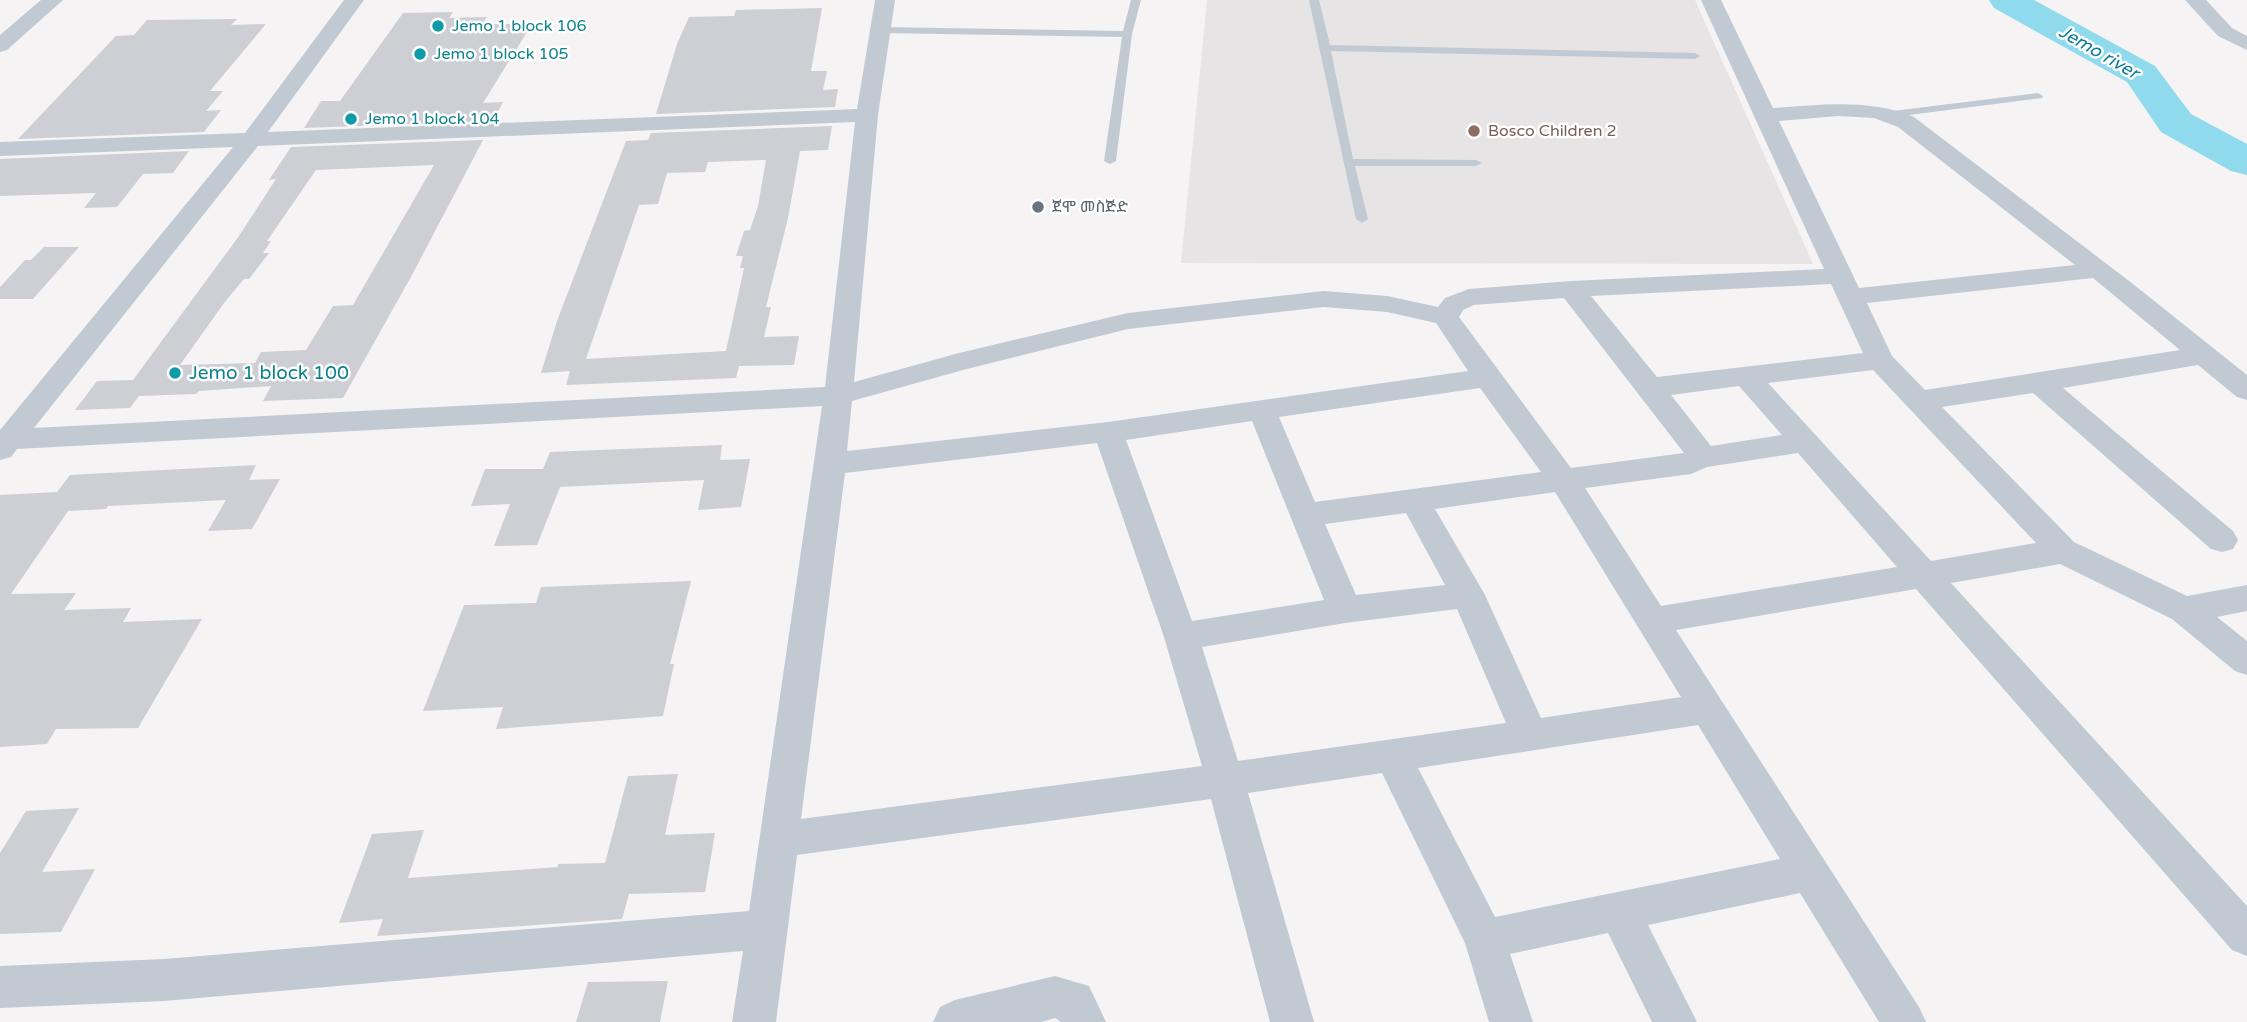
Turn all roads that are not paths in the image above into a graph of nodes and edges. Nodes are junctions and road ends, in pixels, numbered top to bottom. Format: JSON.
{"nodes":[{"id":1,"x":53,"y":0,"type":"edge"},
{"id":2,"x":354,"y":0,"type":"edge"},
{"id":3,"x":1136,"y":0,"type":"edge"},
{"id":4,"x":1314,"y":0,"type":"edge"},
{"id":5,"x":1711,"y":0,"type":"edge"},
{"id":6,"x":2195,"y":0,"type":"edge"},
{"id":7,"x":883,"y":15,"type":"edge"},
{"id":8,"x":1127,"y":34,"type":"junction"},
{"id":9,"x":2247,"y":44,"type":"edge"},
{"id":10,"x":0,"y":46,"type":"edge"},
{"id":11,"x":1325,"y":48,"type":"junction"},
{"id":12,"x":1695,"y":56,"type":"dead end"},
{"id":13,"x":2038,"y":96,"type":"dead end"},
{"id":14,"x":1893,"y":114,"type":"junction"},
{"id":15,"x":867,"y":115,"type":"junction"},
{"id":16,"x":1767,"y":115,"type":"junction"},
{"id":17,"x":253,"y":137,"type":"junction"},
{"id":18,"x":0,"y":149,"type":"edge"},
{"id":19,"x":1110,"y":161,"type":"dead end"},
{"id":20,"x":1350,"y":162,"type":"junction"},
{"id":21,"x":1476,"y":163,"type":"dead end"},
{"id":22,"x":1363,"y":219,"type":"dead end"},
{"id":23,"x":2098,"y":270,"type":"junction"},
{"id":24,"x":1847,"y":287,"type":"junction"},
{"id":25,"x":1571,"y":289,"type":"junction"},
{"id":26,"x":1445,"y":317,"type":"junction"},
{"id":27,"x":2201,"y":355,"type":"junction"},
{"id":28,"x":1880,"y":360,"type":"junction"},
{"id":29,"x":1745,"y":375,"type":"junction"},
{"id":30,"x":1487,"y":378,"type":"junction"},
{"id":31,"x":2039,"y":383,"type":"junction"},
{"id":32,"x":1648,"y":388,"type":"junction"},
{"id":33,"x":2247,"y":390,"type":"edge"},
{"id":34,"x":837,"y":396,"type":"junction"},
{"id":35,"x":1920,"y":400,"type":"junction"},
{"id":36,"x":1261,"y":409,"type":"junction"},
{"id":37,"x":1108,"y":432,"type":"junction"},
{"id":38,"x":1804,"y":442,"type":"junction"},
{"id":39,"x":2,"y":443,"type":"edge"},
{"id":40,"x":1700,"y":458,"type":"junction"},
{"id":41,"x":831,"y":464,"type":"junction"},
{"id":42,"x":1564,"y":481,"type":"junction"},
{"id":43,"x":1415,"y":501,"type":"junction"},
{"id":44,"x":1304,"y":515,"type":"junction"},
{"id":45,"x":2222,"y":540,"type":"dead end"},
{"id":46,"x":2063,"y":551,"type":"junction"},
{"id":47,"x":1923,"y":575,"type":"junction"},
{"id":48,"x":1468,"y":595,"type":"junction"},
{"id":49,"x":2247,"y":598,"type":"edge"},
{"id":50,"x":1345,"y":610,"type":"junction"},
{"id":51,"x":2184,"y":610,"type":"junction"},
{"id":52,"x":1653,"y":621,"type":"junction"},
{"id":53,"x":1181,"y":637,"type":"junction"},
{"id":54,"x":2247,"y":662,"type":"edge"},
{"id":55,"x":1706,"y":709,"type":"junction"},
{"id":56,"x":1530,"y":735,"type":"junction"},
{"id":57,"x":1393,"y":756,"type":"junction"},
{"id":58,"x":1225,"y":780,"type":"junction"},
{"id":59,"x":779,"y":840,"type":"junction"},
{"id":60,"x":1809,"y":872,"type":"junction"},
{"id":61,"x":1619,"y":911,"type":"junction"},
{"id":62,"x":767,"y":929,"type":"junction"},
{"id":63,"x":2247,"y":936,"type":"edge"},
{"id":64,"x":1484,"y":939,"type":"junction"},
{"id":65,"x":0,"y":987,"type":"edge"},
{"id":66,"x":754,"y":1022,"type":"edge"},
{"id":67,"x":955,"y":1022,"type":"edge"},
{"id":68,"x":1084,"y":1022,"type":"edge"},
{"id":69,"x":1292,"y":1022,"type":"edge"},
{"id":70,"x":1511,"y":1022,"type":"edge"},
{"id":71,"x":1675,"y":1022,"type":"edge"},
{"id":72,"x":1904,"y":1022,"type":"edge"}],
"edges":[{"from":1,"to":10,"type":"street"},
{"from":2,"to":17,"type":"street"},
{"from":3,"to":8,"type":"lane"},
{"from":4,"to":11,"type":"lane"},
{"from":5,"to":16,"type":"street"},
{"from":6,"to":9,"type":"street"},
{"from":7,"to":8,"type":"lane"},
{"from":7,"to":15,"type":"street"},
{"from":8,"to":19,"type":"lane"},
{"from":11,"to":12,"type":"lane"},
{"from":11,"to":20,"type":"lane"},
{"from":13,"to":14,"type":"lane"},
{"from":14,"to":16,"type":"street"},
{"from":14,"to":23,"type":"street"},
{"from":15,"to":17,"type":"street"},
{"from":15,"to":34,"type":"street"},
{"from":16,"to":24,"type":"street"},
{"from":17,"to":18,"type":"street"},
{"from":17,"to":39,"type":"street"},
{"from":20,"to":21,"type":"lane"},
{"from":20,"to":22,"type":"lane"},
{"from":23,"to":24,"type":"street"},
{"from":23,"to":27,"type":"street"},
{"from":24,"to":25,"type":"street"},
{"from":24,"to":28,"type":"street"},
{"from":25,"to":26,"type":"street"},
{"from":25,"to":32,"type":"street"},
{"from":26,"to":30,"type":"street"},
{"from":26,"to":34,"type":"street"},
{"from":27,"to":31,"type":"street"},
{"from":27,"to":33,"type":"street"},
{"from":28,"to":29,"type":"street"},
{"from":28,"to":35,"type":"street"},
{"from":29,"to":32,"type":"street"},
{"from":29,"to":38,"type":"street"},
{"from":30,"to":36,"type":"street"},
{"from":30,"to":42,"type":"street"},
{"from":31,"to":35,"type":"street"},
{"from":31,"to":45,"type":"street"},
{"from":32,"to":40,"type":"street"},
{"from":34,"to":39,"type":"street"},
{"from":34,"to":41,"type":"street"},
{"from":35,"to":46,"type":"street"},
{"from":36,"to":37,"type":"street"},
{"from":36,"to":44,"type":"street"},
{"from":37,"to":41,"type":"street"},
{"from":37,"to":53,"type":"street"},
{"from":38,"to":40,"type":"street"},
{"from":38,"to":47,"type":"street"},
{"from":40,"to":42,"type":"street"},
{"from":41,"to":59,"type":"street"},
{"from":42,"to":43,"type":"street"},
{"from":42,"to":52,"type":"street"},
{"from":43,"to":44,"type":"street"},
{"from":43,"to":48,"type":"street"},
{"from":44,"to":50,"type":"street"},
{"from":46,"to":47,"type":"street"},
{"from":46,"to":51,"type":"street"},
{"from":47,"to":52,"type":"street"},
{"from":47,"to":63,"type":"street"},
{"from":48,"to":50,"type":"street"},
{"from":48,"to":56,"type":"street"},
{"from":49,"to":51,"type":"street"},
{"from":50,"to":53,"type":"street"},
{"from":51,"to":54,"type":"street"},
{"from":52,"to":55,"type":"street"},
{"from":53,"to":58,"type":"street"},
{"from":55,"to":56,"type":"street"},
{"from":55,"to":60,"type":"street"},
{"from":56,"to":57,"type":"street"},
{"from":57,"to":58,"type":"street"},
{"from":57,"to":64,"type":"street"},
{"from":58,"to":59,"type":"street"},
{"from":58,"to":69,"type":"street"},
{"from":59,"to":62,"type":"street"},
{"from":60,"to":61,"type":"street"},
{"from":60,"to":72,"type":"street"},
{"from":61,"to":64,"type":"street"},
{"from":61,"to":71,"type":"street"},
{"from":62,"to":65,"type":"street"},
{"from":62,"to":66,"type":"street"},
{"from":64,"to":70,"type":"street"},
{"from":67,"to":68,"type":"street"}]}
